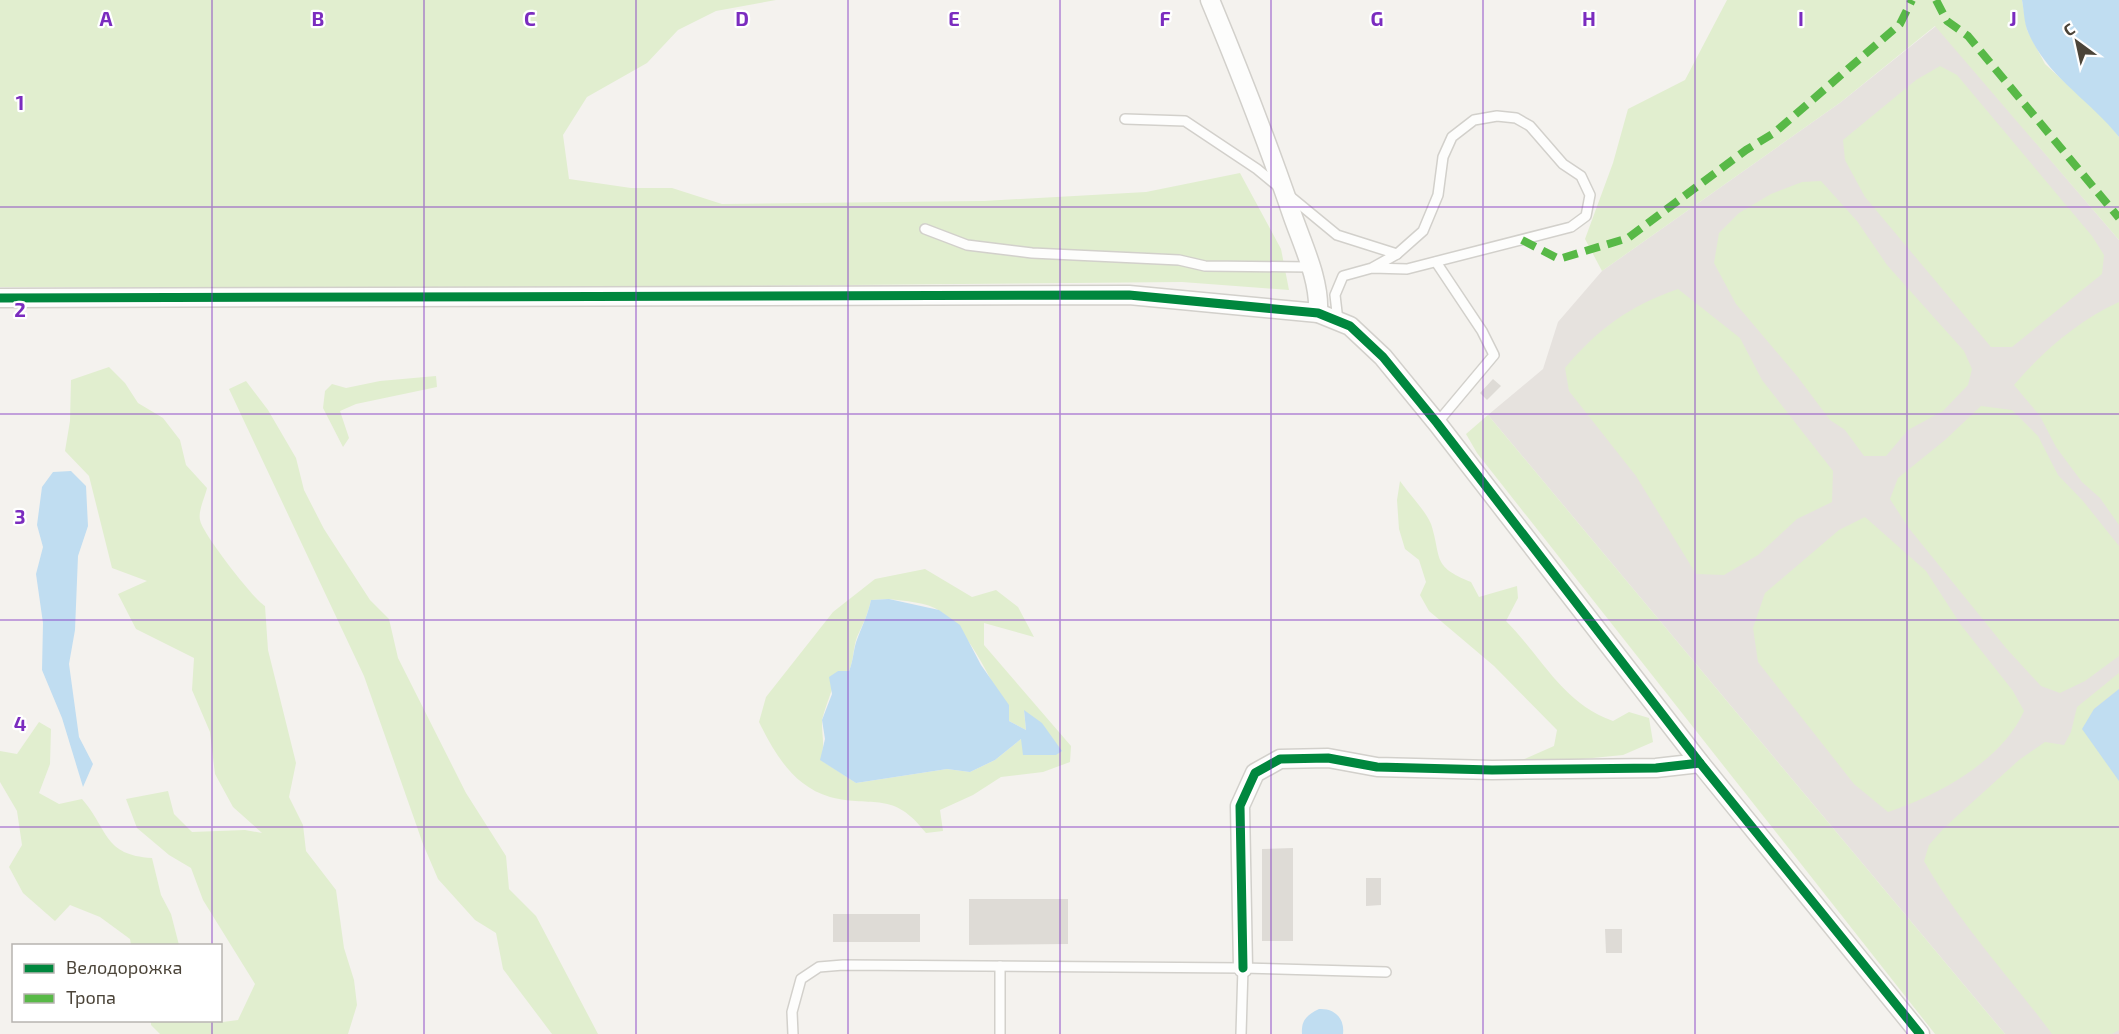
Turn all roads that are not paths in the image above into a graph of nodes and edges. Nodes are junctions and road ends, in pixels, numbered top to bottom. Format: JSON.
{"nodes":[{"id":1,"x":1210,"y":0,"type":"edge"},
{"id":2,"x":1125,"y":119,"type":"dead end"},
{"id":3,"x":1284,"y":192,"type":"junction"},
{"id":4,"x":925,"y":229,"type":"dead end"},
{"id":5,"x":1397,"y":254,"type":"junction"},
{"id":6,"x":1436,"y":262,"type":"junction"},
{"id":7,"x":1310,"y":267,"type":"junction"},
{"id":8,"x":1372,"y":268,"type":"junction"},
{"id":9,"x":0,"y":298,"type":"edge"},
{"id":10,"x":1318,"y":313,"type":"junction"},
{"id":11,"x":1338,"y":321,"type":"junction"},
{"id":12,"x":1437,"y":423,"type":"junction"},
{"id":13,"x":1700,"y":763,"type":"junction"},
{"id":14,"x":1000,"y":966,"type":"junction"},
{"id":15,"x":1243,"y":968,"type":"junction"},
{"id":16,"x":1386,"y":972,"type":"dead end"},
{"id":17,"x":793,"y":1034,"type":"edge"},
{"id":18,"x":1000,"y":1034,"type":"edge"},
{"id":19,"x":1240,"y":1034,"type":"edge"},
{"id":20,"x":1920,"y":1034,"type":"edge"}],
"edges":[{"from":1,"to":3,"type":"street"},
{"from":2,"to":3,"type":"lane"},
{"from":3,"to":5,"type":"lane"},
{"from":3,"to":7,"type":"street"},
{"from":4,"to":7,"type":"lane"},
{"from":5,"to":6,"type":"lane"},
{"from":5,"to":8,"type":"lane"},
{"from":6,"to":8,"type":"lane"},
{"from":6,"to":12,"type":"lane"},
{"from":7,"to":10,"type":"street"},
{"from":8,"to":11,"type":"lane"},
{"from":9,"to":10,"type":"street"},
{"from":10,"to":11,"type":"street"},
{"from":11,"to":12,"type":"street"},
{"from":12,"to":13,"type":"street"},
{"from":13,"to":15,"type":"street"},
{"from":13,"to":20,"type":"street"},
{"from":14,"to":15,"type":"lane"},
{"from":14,"to":17,"type":"lane"},
{"from":14,"to":18,"type":"lane"},
{"from":15,"to":16,"type":"lane"},
{"from":15,"to":19,"type":"lane"}]}
